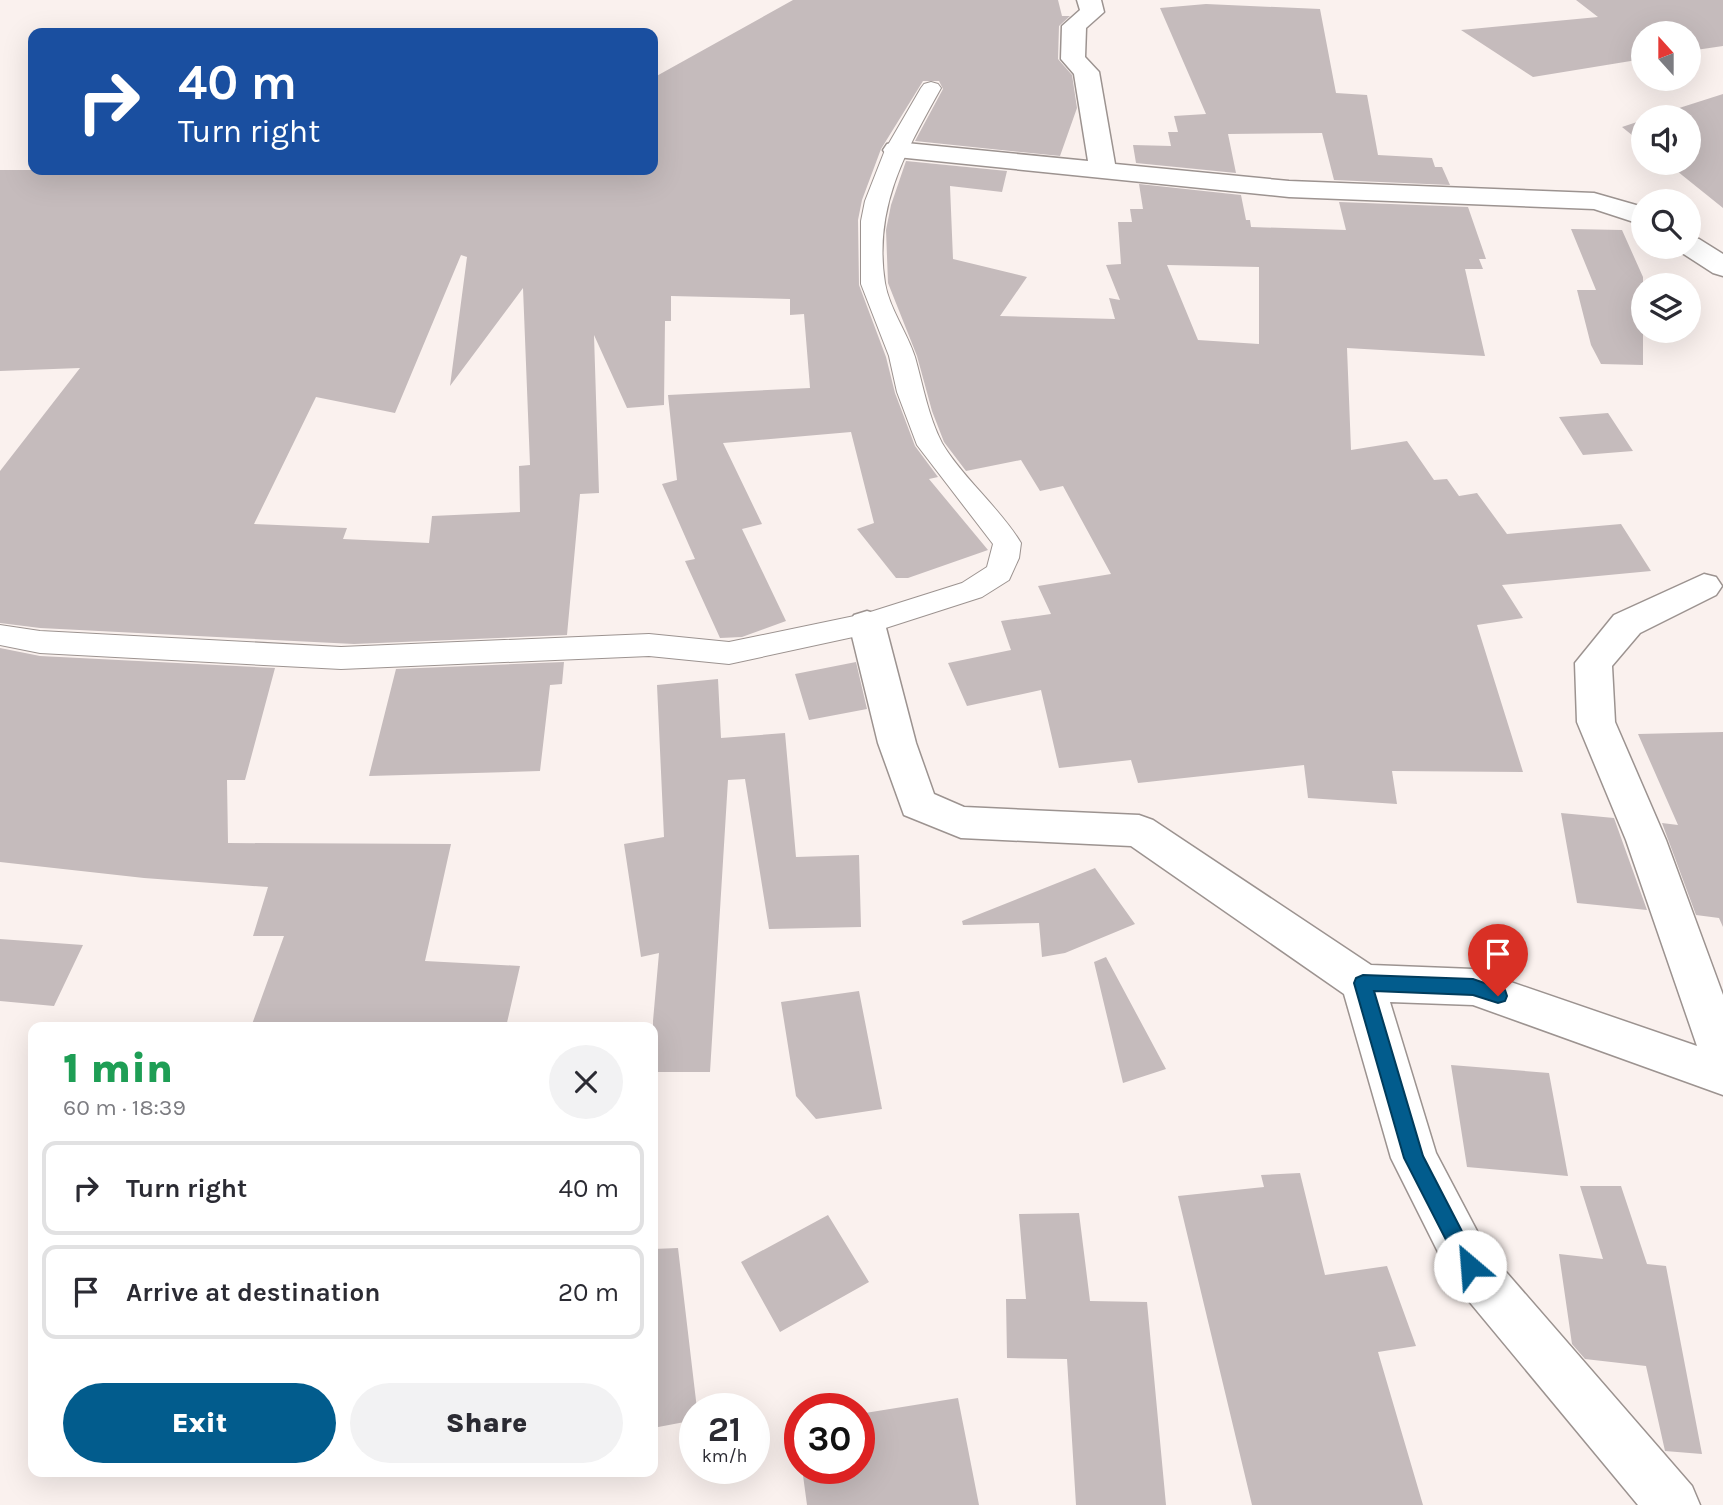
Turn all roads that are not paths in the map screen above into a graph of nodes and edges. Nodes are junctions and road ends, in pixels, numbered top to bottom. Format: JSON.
{"nodes":[{"id":1,"x":1090,"y":0,"type":"edge"},
{"id":2,"x":931,"y":88,"type":"dead end"},
{"id":3,"x":896,"y":150,"type":"junction"},
{"id":4,"x":1103,"y":170,"type":"junction"},
{"id":5,"x":1631,"y":212,"type":"edge"},
{"id":6,"x":1701,"y":253,"type":"edge"},
{"id":7,"x":1723,"y":267,"type":"edge"},
{"id":8,"x":1704,"y":586,"type":"dead end"},
{"id":9,"x":867,"y":624,"type":"junction"},
{"id":10,"x":0,"y":635,"type":"edge"},
{"id":11,"x":1363,"y":983,"type":"junction"},
{"id":12,"x":1723,"y":1056,"type":"edge"},
{"id":13,"x":1723,"y":1075,"type":"edge"},
{"id":14,"x":1673,"y":1505,"type":"edge"}],
"edges":[{"from":1,"to":4,"type":"street"},
{"from":2,"to":3,"type":"street"},
{"from":3,"to":4,"type":"street"},
{"from":3,"to":9,"type":"street"},
{"from":4,"to":5,"type":"street"},
{"from":6,"to":7,"type":"street"},
{"from":8,"to":12,"type":"street"},
{"from":9,"to":10,"type":"street"},
{"from":9,"to":11,"type":"street"},
{"from":11,"to":13,"type":"street"},
{"from":11,"to":14,"type":"street"}]}
